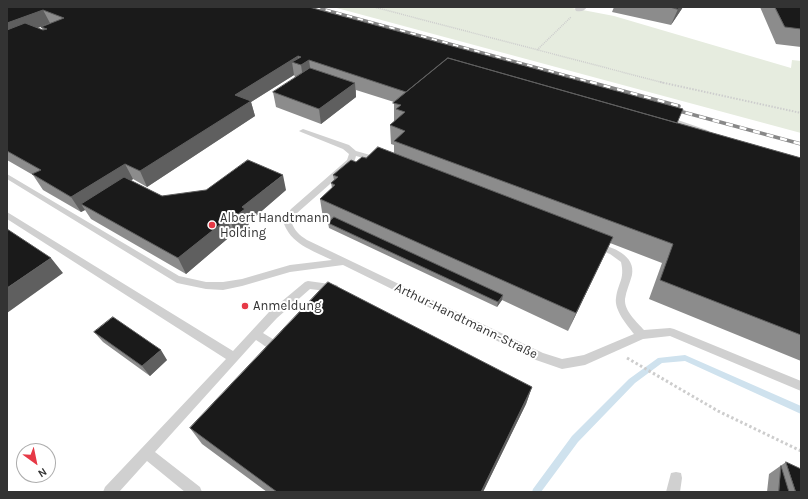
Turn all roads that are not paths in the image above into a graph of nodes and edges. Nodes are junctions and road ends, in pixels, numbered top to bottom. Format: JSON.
{"nodes":[{"id":1,"x":657,"y":115,"type":"edge"},
{"id":2,"x":303,"y":131,"type":"dead end"},
{"id":3,"x":710,"y":133,"type":"edge"},
{"id":4,"x":353,"y":153,"type":"junction"},
{"id":5,"x":388,"y":163,"type":"edge"},
{"id":6,"x":7,"y":176,"type":"edge"},
{"id":7,"x":7,"y":215,"type":"edge"},
{"id":8,"x":591,"y":244,"type":"edge"},
{"id":9,"x":344,"y":262,"type":"junction"},
{"id":10,"x":343,"y":290,"type":"edge"},
{"id":11,"x":255,"y":334,"type":"junction"},
{"id":12,"x":642,"y":335,"type":"junction"},
{"id":13,"x":285,"y":352,"type":"edge"},
{"id":14,"x":234,"y":358,"type":"junction"},
{"id":15,"x":801,"y":386,"type":"edge"},
{"id":16,"x":147,"y":453,"type":"junction"},
{"id":17,"x":676,"y":478,"type":"dead end"},
{"id":18,"x":110,"y":492,"type":"edge"},
{"id":19,"x":195,"y":492,"type":"edge"},
{"id":20,"x":673,"y":492,"type":"edge"}],
"edges":[{"from":1,"to":3,"type":"lane"},
{"from":2,"to":4,"type":"lane"},
{"from":4,"to":5,"type":"lane"},
{"from":4,"to":9,"type":"lane","name":"Arthur-Handtmann-Straße"},
{"from":6,"to":9,"type":"lane"},
{"from":7,"to":14,"type":"lane"},
{"from":8,"to":12,"type":"lane"},
{"from":9,"to":12,"type":"lane","name":"Arthur-Handtmann-Straße"},
{"from":10,"to":11,"type":"lane"},
{"from":11,"to":13,"type":"lane"},
{"from":11,"to":14,"type":"lane"},
{"from":12,"to":15,"type":"lane","name":"Arthur-Handtmann-Straße"},
{"from":14,"to":16,"type":"lane"},
{"from":16,"to":18,"type":"lane"},
{"from":16,"to":19,"type":"lane"},
{"from":17,"to":20,"type":"lane"}]}
